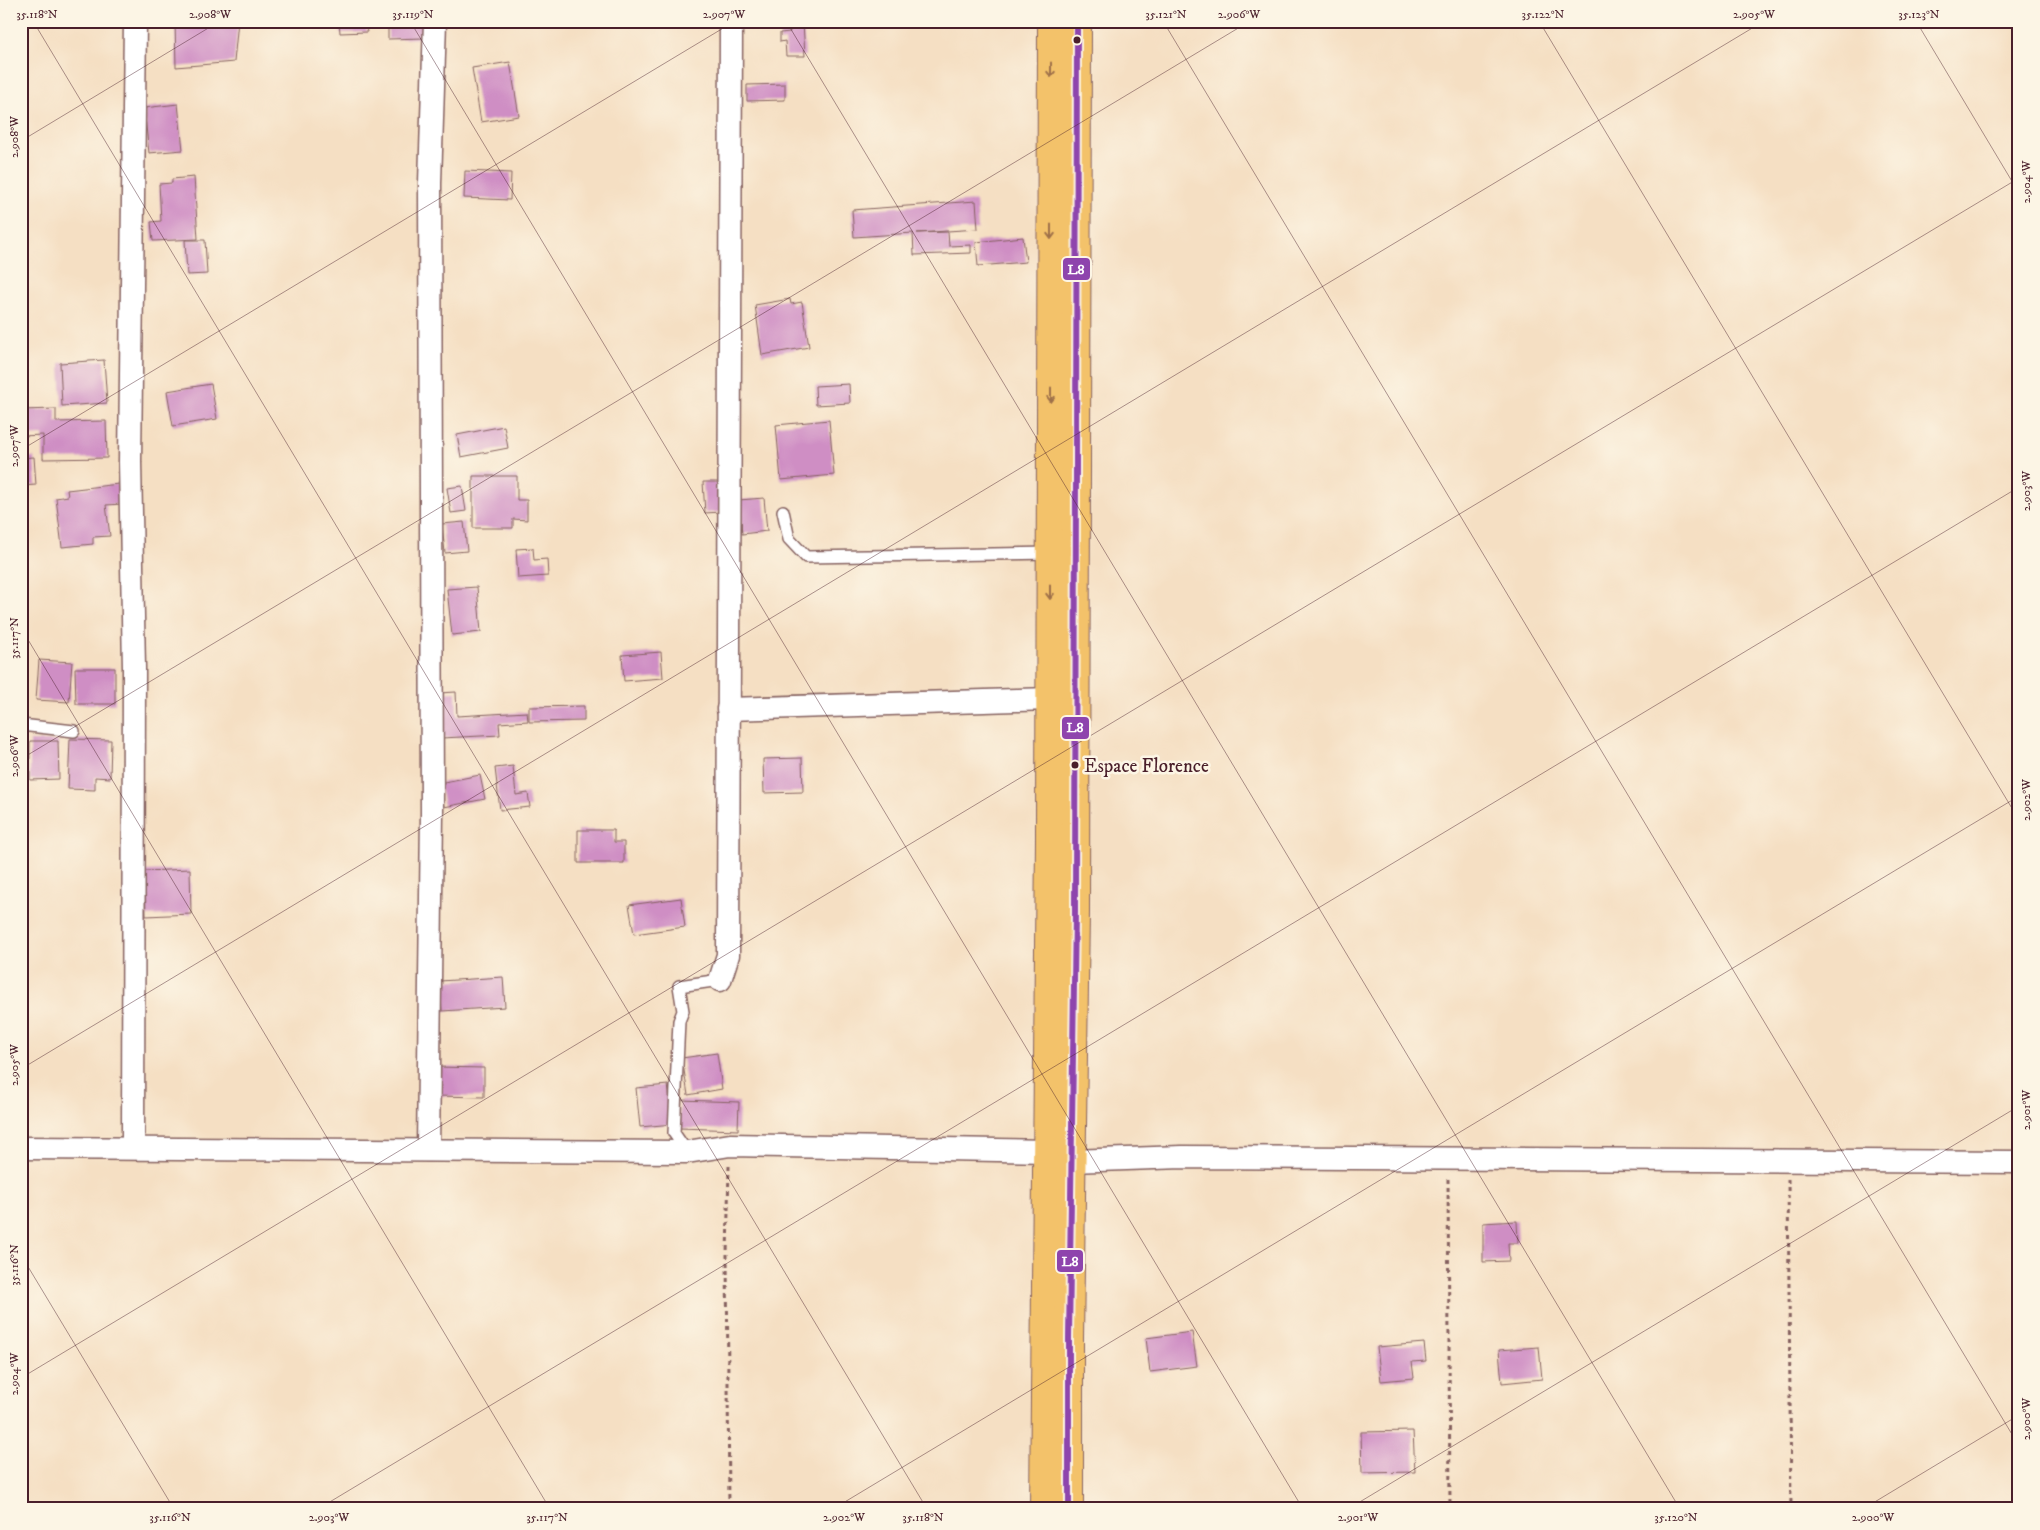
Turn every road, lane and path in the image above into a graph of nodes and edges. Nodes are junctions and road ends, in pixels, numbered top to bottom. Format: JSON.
{"nodes":[{"id":1,"x":135,"y":21,"type":"edge"},
{"id":2,"x":435,"y":21,"type":"edge"},
{"id":3,"x":731,"y":21,"type":"edge"},
{"id":4,"x":1052,"y":21,"type":"edge"},
{"id":5,"x":1077,"y":21,"type":"edge"},
{"id":6,"x":783,"y":511,"type":"dead end"},
{"id":7,"x":1050,"y":553,"type":"junction"},
{"id":8,"x":1050,"y":699,"type":"junction"},
{"id":9,"x":728,"y":709,"type":"junction"},
{"id":10,"x":21,"y":725,"type":"edge"},
{"id":11,"x":74,"y":731,"type":"dead end"},
{"id":12,"x":720,"y":980,"type":"joint"},
{"id":13,"x":730,"y":1145,"type":"junction"},
{"id":14,"x":21,"y":1148,"type":"edge"},
{"id":15,"x":133,"y":1148,"type":"junction"},
{"id":16,"x":428,"y":1150,"type":"junction"},
{"id":17,"x":688,"y":1152,"type":"junction"},
{"id":18,"x":1059,"y":1156,"type":"junction"},
{"id":19,"x":1448,"y":1158,"type":"junction"},
{"id":20,"x":1788,"y":1161,"type":"junction"},
{"id":21,"x":2019,"y":1162,"type":"edge"},
{"id":22,"x":729,"y":1509,"type":"edge"},
{"id":23,"x":1044,"y":1509,"type":"edge"},
{"id":24,"x":1069,"y":1509,"type":"edge"},
{"id":25,"x":1450,"y":1509,"type":"edge"},
{"id":26,"x":1791,"y":1509,"type":"edge"}],
"edges":[{"from":1,"to":15,"type":"street"},
{"from":2,"to":16,"type":"street"},
{"from":3,"to":9,"type":"street"},
{"from":4,"to":7,"type":"highway","one_way":true},
{"from":5,"to":18,"type":"highway"},
{"from":6,"to":7,"type":"lane"},
{"from":7,"to":8,"type":"highway","one_way":true},
{"from":8,"to":9,"type":"street"},
{"from":8,"to":18,"type":"highway"},
{"from":9,"to":12,"type":"street"},
{"from":10,"to":11,"type":"lane"},
{"from":12,"to":17,"type":"lane"},
{"from":13,"to":17,"type":"street"},
{"from":13,"to":18,"type":"street"},
{"from":13,"to":22,"type":"path"},
{"from":14,"to":15,"type":"street"},
{"from":15,"to":16,"type":"street"},
{"from":16,"to":17,"type":"street"},
{"from":18,"to":19,"type":"street"},
{"from":18,"to":23,"type":"highway"},
{"from":18,"to":24,"type":"highway"},
{"from":19,"to":20,"type":"street"},
{"from":19,"to":25,"type":"path"},
{"from":20,"to":21,"type":"street"},
{"from":20,"to":26,"type":"path"}]}
